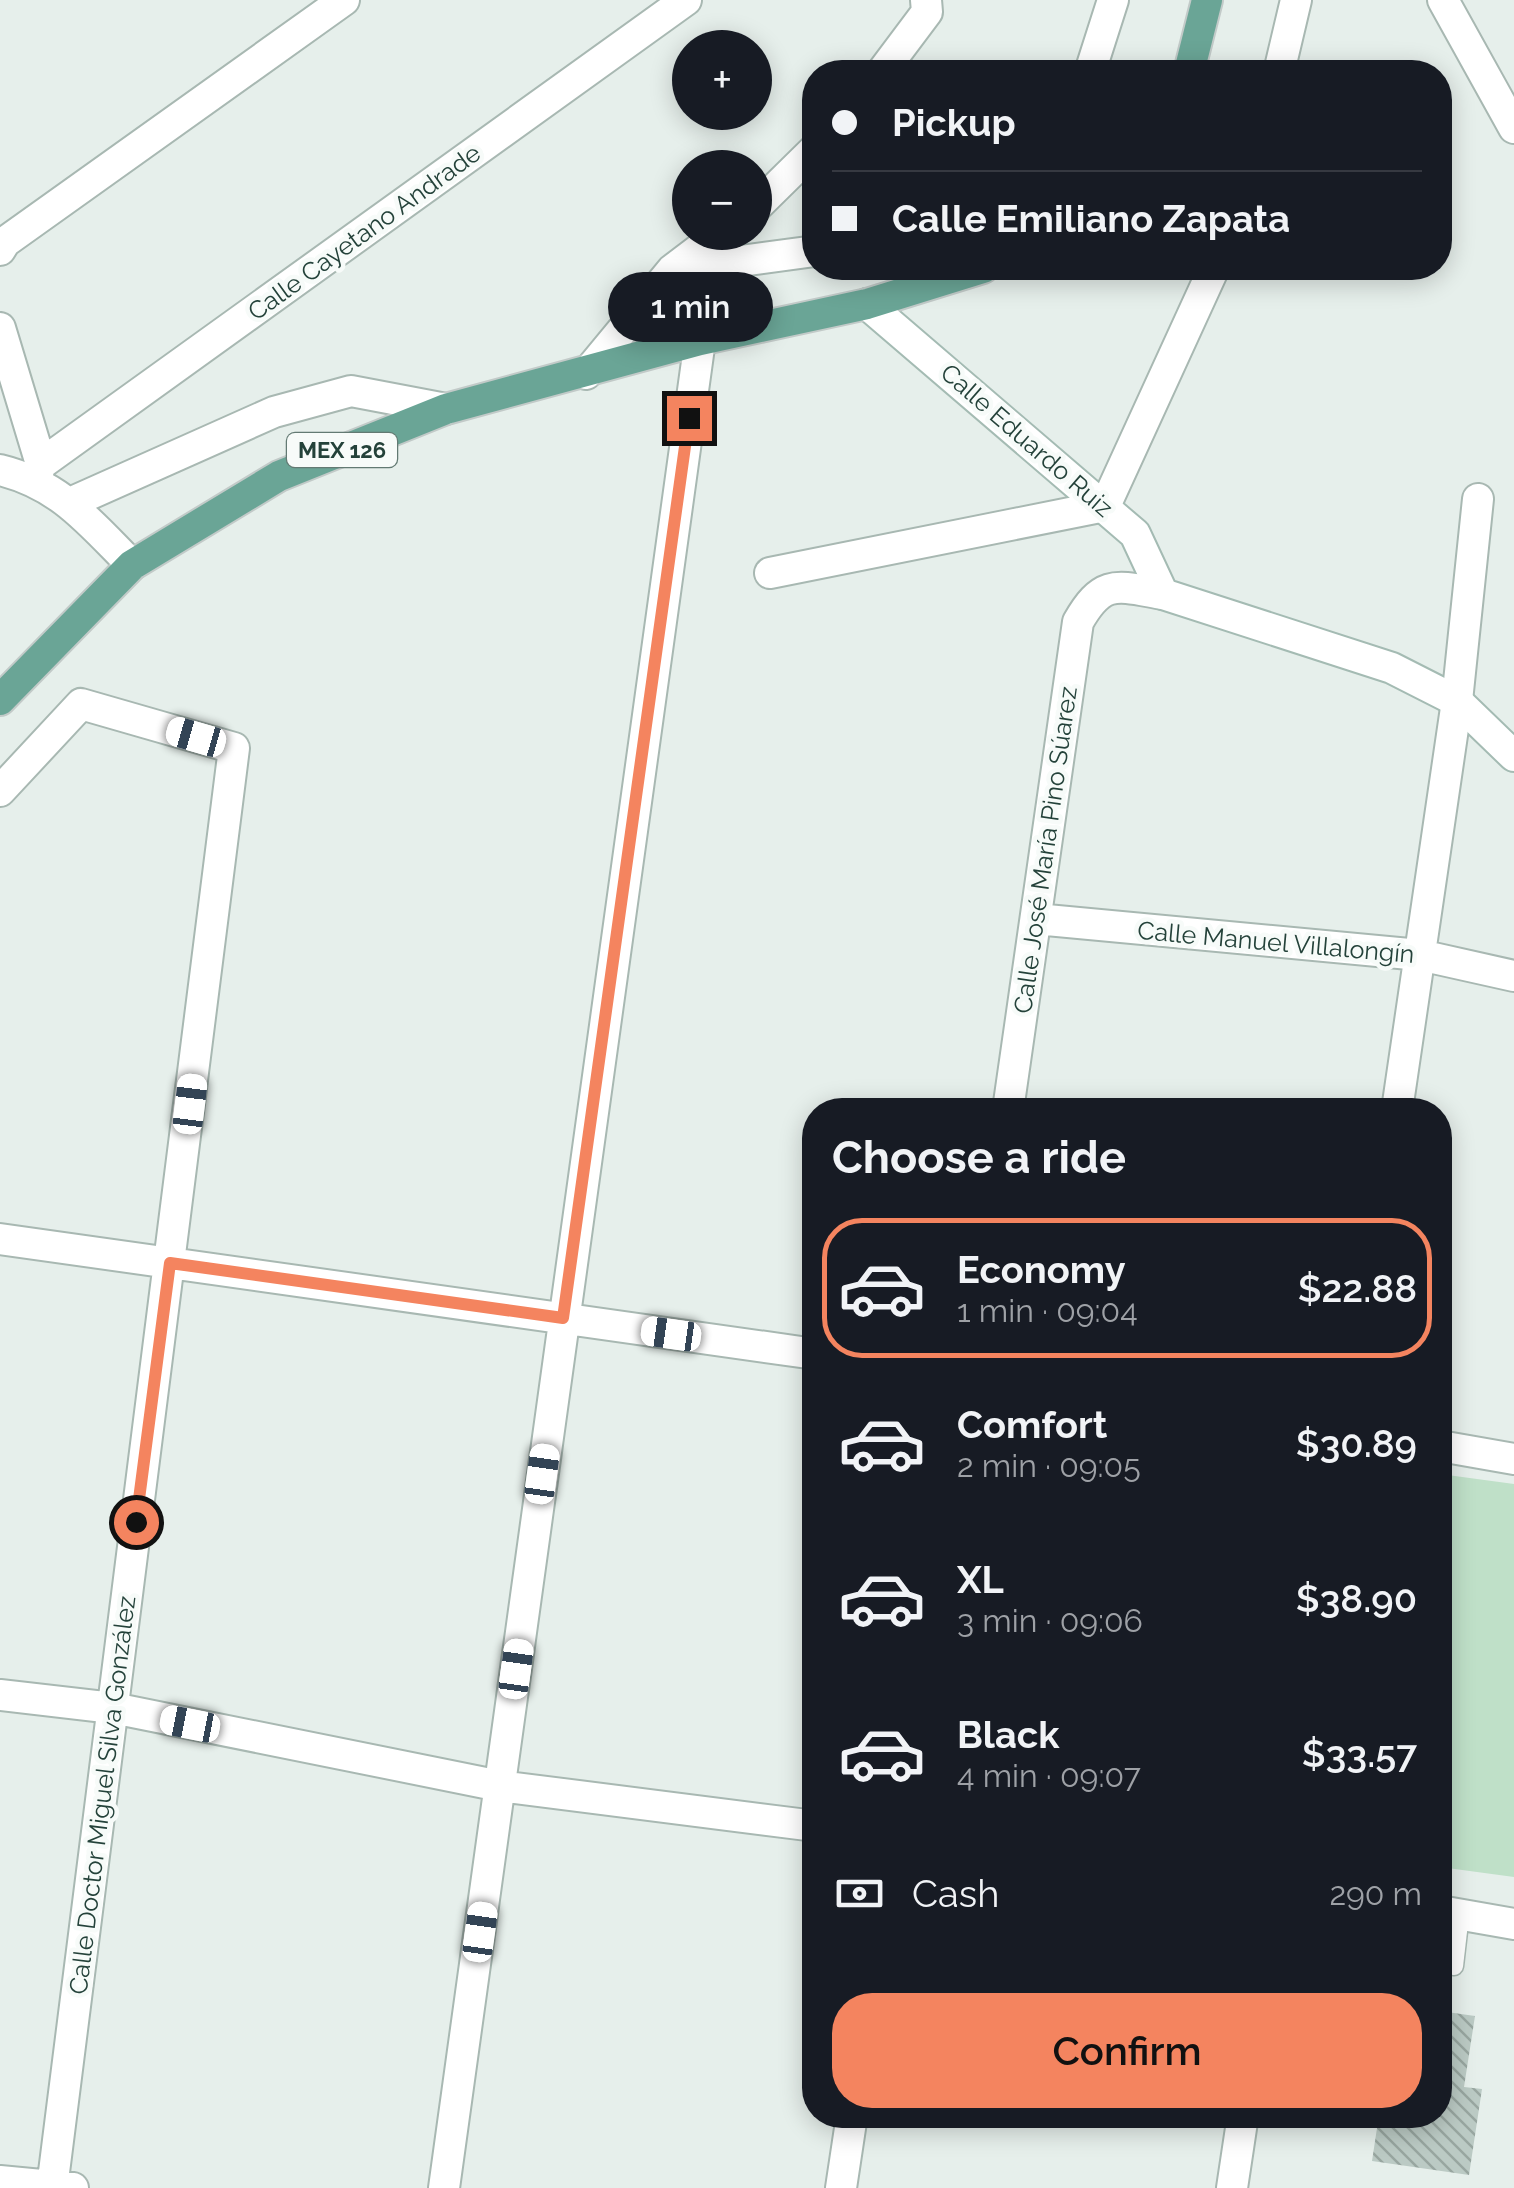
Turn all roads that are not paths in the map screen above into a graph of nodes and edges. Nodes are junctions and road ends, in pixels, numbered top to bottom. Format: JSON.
{"nodes":[{"id":1,"x":344,"y":0,"type":"edge"},
{"id":2,"x":686,"y":0,"type":"edge"},
{"id":3,"x":926,"y":0,"type":"edge"},
{"id":4,"x":1114,"y":0,"type":"edge"},
{"id":5,"x":1207,"y":0,"type":"edge"},
{"id":6,"x":1296,"y":0,"type":"edge"},
{"id":7,"x":1444,"y":0,"type":"edge"},
{"id":8,"x":891,"y":60,"type":"edge"},
{"id":9,"x":1094,"y":60,"type":"edge"},
{"id":10,"x":1192,"y":60,"type":"edge"},
{"id":11,"x":1282,"y":60,"type":"edge"},
{"id":12,"x":1514,"y":128,"type":"edge"},
{"id":13,"x":802,"y":162,"type":"edge"},
{"id":14,"x":772,"y":191,"type":"edge"},
{"id":15,"x":0,"y":250,"type":"edge"},
{"id":16,"x":698,"y":250,"type":"edge"},
{"id":17,"x":802,"y":253,"type":"edge"},
{"id":18,"x":672,"y":270,"type":"junction"},
{"id":19,"x":945,"y":280,"type":"edge"},
{"id":20,"x":1209,"y":280,"type":"edge"},
{"id":21,"x":868,"y":304,"type":"junction"},
{"id":22,"x":0,"y":328,"type":"edge"},
{"id":23,"x":700,"y":340,"type":"junction"},
{"id":24,"x":586,"y":374,"type":"junction"},
{"id":25,"x":446,"y":409,"type":"junction"},
{"id":26,"x":0,"y":470,"type":"edge"},
{"id":27,"x":38,"y":471,"type":"junction"},
{"id":28,"x":1478,"y":499,"type":"dead end"},
{"id":29,"x":70,"y":503,"type":"junction"},
{"id":30,"x":1105,"y":506,"type":"junction"},
{"id":31,"x":127,"y":571,"type":"junction"},
{"id":32,"x":770,"y":573,"type":"dead end"},
{"id":33,"x":1162,"y":594,"type":"junction"},
{"id":34,"x":0,"y":700,"type":"edge"},
{"id":35,"x":1456,"y":701,"type":"junction"},
{"id":36,"x":1514,"y":756,"type":"edge"},
{"id":37,"x":0,"y":790,"type":"edge"},
{"id":38,"x":1036,"y":920,"type":"junction"},
{"id":39,"x":1420,"y":955,"type":"junction"},
{"id":40,"x":1514,"y":976,"type":"edge"},
{"id":41,"x":1010,"y":1098,"type":"edge"},
{"id":42,"x":1399,"y":1098,"type":"edge"},
{"id":43,"x":0,"y":1239,"type":"edge"},
{"id":44,"x":170,"y":1263,"type":"junction"},
{"id":45,"x":563,"y":1318,"type":"junction"},
{"id":46,"x":802,"y":1352,"type":"edge"},
{"id":47,"x":1452,"y":1448,"type":"edge"},
{"id":48,"x":1514,"y":1459,"type":"edge"},
{"id":49,"x":0,"y":1695,"type":"edge"},
{"id":50,"x":113,"y":1708,"type":"junction"},
{"id":51,"x":500,"y":1786,"type":"junction"},
{"id":52,"x":802,"y":1824,"type":"edge"},
{"id":53,"x":1452,"y":1912,"type":"edge"},
{"id":54,"x":1514,"y":1924,"type":"edge"},
{"id":55,"x":1452,"y":1939,"type":"edge"},
{"id":56,"x":1454,"y":1966,"type":"dead end"},
{"id":57,"x":850,"y":2128,"type":"edge"},
{"id":58,"x":1240,"y":2128,"type":"edge"},
{"id":59,"x":0,"y":2181,"type":"edge"},
{"id":60,"x":59,"y":2187,"type":"edge"},
{"id":61,"x":444,"y":2188,"type":"edge"},
{"id":62,"x":841,"y":2188,"type":"edge"},
{"id":63,"x":1232,"y":2188,"type":"edge"}],
"edges":[{"from":1,"to":15,"type":"street"},
{"from":2,"to":27,"type":"street","name":"Calle Cayetano Andrade"},
{"from":3,"to":8,"type":"street"},
{"from":4,"to":9,"type":"street"},
{"from":5,"to":10,"type":"main road"},
{"from":6,"to":11,"type":"street"},
{"from":7,"to":12,"type":"street"},
{"from":13,"to":14,"type":"street"},
{"from":16,"to":18,"type":"street"},
{"from":17,"to":18,"type":"street"},
{"from":18,"to":24,"type":"street"},
{"from":19,"to":21,"type":"main road","number":"MEX 126"},
{"from":20,"to":30,"type":"street"},
{"from":21,"to":23,"type":"main road","number":"MEX 126"},
{"from":21,"to":30,"type":"street","name":"Calle Eduardo Ruiz"},
{"from":22,"to":27,"type":"street"},
{"from":23,"to":24,"type":"main road","number":"MEX 126"},
{"from":23,"to":45,"type":"street"},
{"from":24,"to":25,"type":"main road","number":"MEX 126"},
{"from":25,"to":29,"type":"street"},
{"from":25,"to":31,"type":"main road","number":"MEX 126"},
{"from":26,"to":27,"type":"street"},
{"from":27,"to":29,"type":"street"},
{"from":28,"to":35,"type":"street"},
{"from":29,"to":31,"type":"street"},
{"from":30,"to":32,"type":"street"},
{"from":30,"to":33,"type":"street","name":"Calle Eduardo Ruiz"},
{"from":31,"to":34,"type":"main road","number":"MEX 126"},
{"from":33,"to":35,"type":"street"},
{"from":33,"to":38,"type":"street","name":"Calle José María Pino Súarez"},
{"from":35,"to":36,"type":"street"},
{"from":35,"to":39,"type":"street"},
{"from":37,"to":44,"type":"street","name":"Calle Doctor Miguel Silva González"},
{"from":38,"to":39,"type":"street","name":"Calle Manuel Villalongín"},
{"from":38,"to":41,"type":"street","name":"Calle José María Pino Súarez"},
{"from":39,"to":40,"type":"street","name":"Calle Manuel Villalongín"},
{"from":39,"to":42,"type":"street"},
{"from":43,"to":44,"type":"street"},
{"from":44,"to":45,"type":"street"},
{"from":44,"to":50,"type":"street","name":"Calle Doctor Miguel Silva González"},
{"from":45,"to":46,"type":"street"},
{"from":45,"to":51,"type":"street"},
{"from":47,"to":48,"type":"street"},
{"from":49,"to":50,"type":"street"},
{"from":50,"to":51,"type":"street"},
{"from":50,"to":60,"type":"street","name":"Calle Doctor Miguel Silva González"},
{"from":51,"to":52,"type":"street"},
{"from":51,"to":61,"type":"street"},
{"from":53,"to":54,"type":"street"},
{"from":55,"to":56,"type":"lane"},
{"from":57,"to":62,"type":"street"},
{"from":58,"to":63,"type":"street"},
{"from":59,"to":60,"type":"street"}]}
